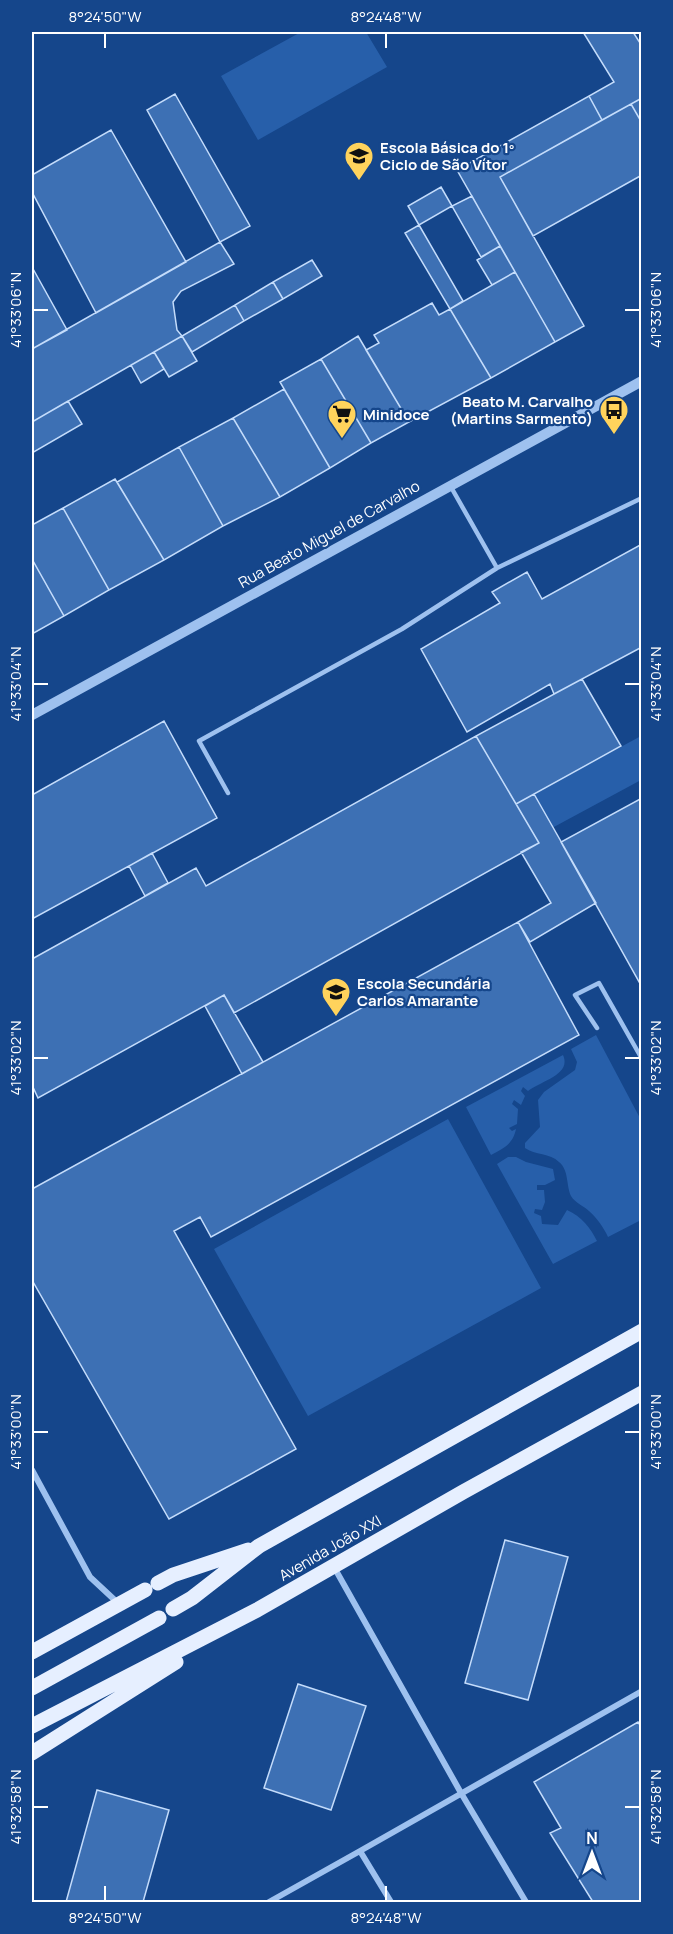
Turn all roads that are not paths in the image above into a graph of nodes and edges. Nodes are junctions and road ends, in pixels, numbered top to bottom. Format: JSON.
{"nodes":[{"id":1,"x":642,"y":381,"type":"edge"},
{"id":2,"x":450,"y":485,"type":"junction"},
{"id":3,"x":642,"y":498,"type":"edge"},
{"id":4,"x":497,"y":568,"type":"junction"},
{"id":5,"x":32,"y":715,"type":"edge"},
{"id":6,"x":228,"y":794,"type":"dead end"},
{"id":7,"x":597,"y":1028,"type":"dead end"},
{"id":8,"x":642,"y":1059,"type":"edge"},
{"id":9,"x":642,"y":1331,"type":"edge"},
{"id":10,"x":642,"y":1393,"type":"edge"},
{"id":11,"x":32,"y":1470,"type":"edge"},
{"id":12,"x":259,"y":1546,"type":"junction"},
{"id":13,"x":334,"y":1566,"type":"junction"},
{"id":14,"x":119,"y":1604,"type":"junction"},
{"id":15,"x":173,"y":1609,"type":"dead end"},
{"id":16,"x":257,"y":1610,"type":"junction"},
{"id":17,"x":159,"y":1618,"type":"dead end"},
{"id":18,"x":32,"y":1652,"type":"edge"},
{"id":19,"x":32,"y":1688,"type":"edge"},
{"id":20,"x":642,"y":1691,"type":"edge"},
{"id":21,"x":32,"y":1726,"type":"edge"},
{"id":22,"x":32,"y":1753,"type":"edge"},
{"id":23,"x":461,"y":1793,"type":"junction"},
{"id":24,"x":360,"y":1851,"type":"junction"},
{"id":25,"x":269,"y":1902,"type":"edge"},
{"id":26,"x":391,"y":1902,"type":"edge"},
{"id":27,"x":526,"y":1902,"type":"edge"}],
"edges":[{"from":1,"to":2,"type":"street","name":"Rua Beato Miguel de Carvalho"},
{"from":2,"to":4,"type":"lane"},
{"from":2,"to":5,"type":"street","name":"Rua Beato Miguel de Carvalho"},
{"from":3,"to":4,"type":"lane"},
{"from":4,"to":6,"type":"lane"},
{"from":7,"to":8,"type":"lane"},
{"from":9,"to":12,"type":"main road"},
{"from":10,"to":13,"type":"main road","name":"Avenida João XXI"},
{"from":11,"to":14,"type":"street"},
{"from":12,"to":14,"type":"main road"},
{"from":12,"to":15,"type":"main road"},
{"from":13,"to":16,"type":"main road","name":"Avenida João XXI"},
{"from":13,"to":23,"type":"street"},
{"from":14,"to":18,"type":"main road"},
{"from":16,"to":21,"type":"main road","name":"Avenida João XXI"},
{"from":16,"to":22,"type":"main road"},
{"from":17,"to":19,"type":"main road"},
{"from":20,"to":23,"type":"street"},
{"from":23,"to":24,"type":"street"},
{"from":23,"to":27,"type":"street"},
{"from":24,"to":25,"type":"street"},
{"from":24,"to":26,"type":"street"}]}
